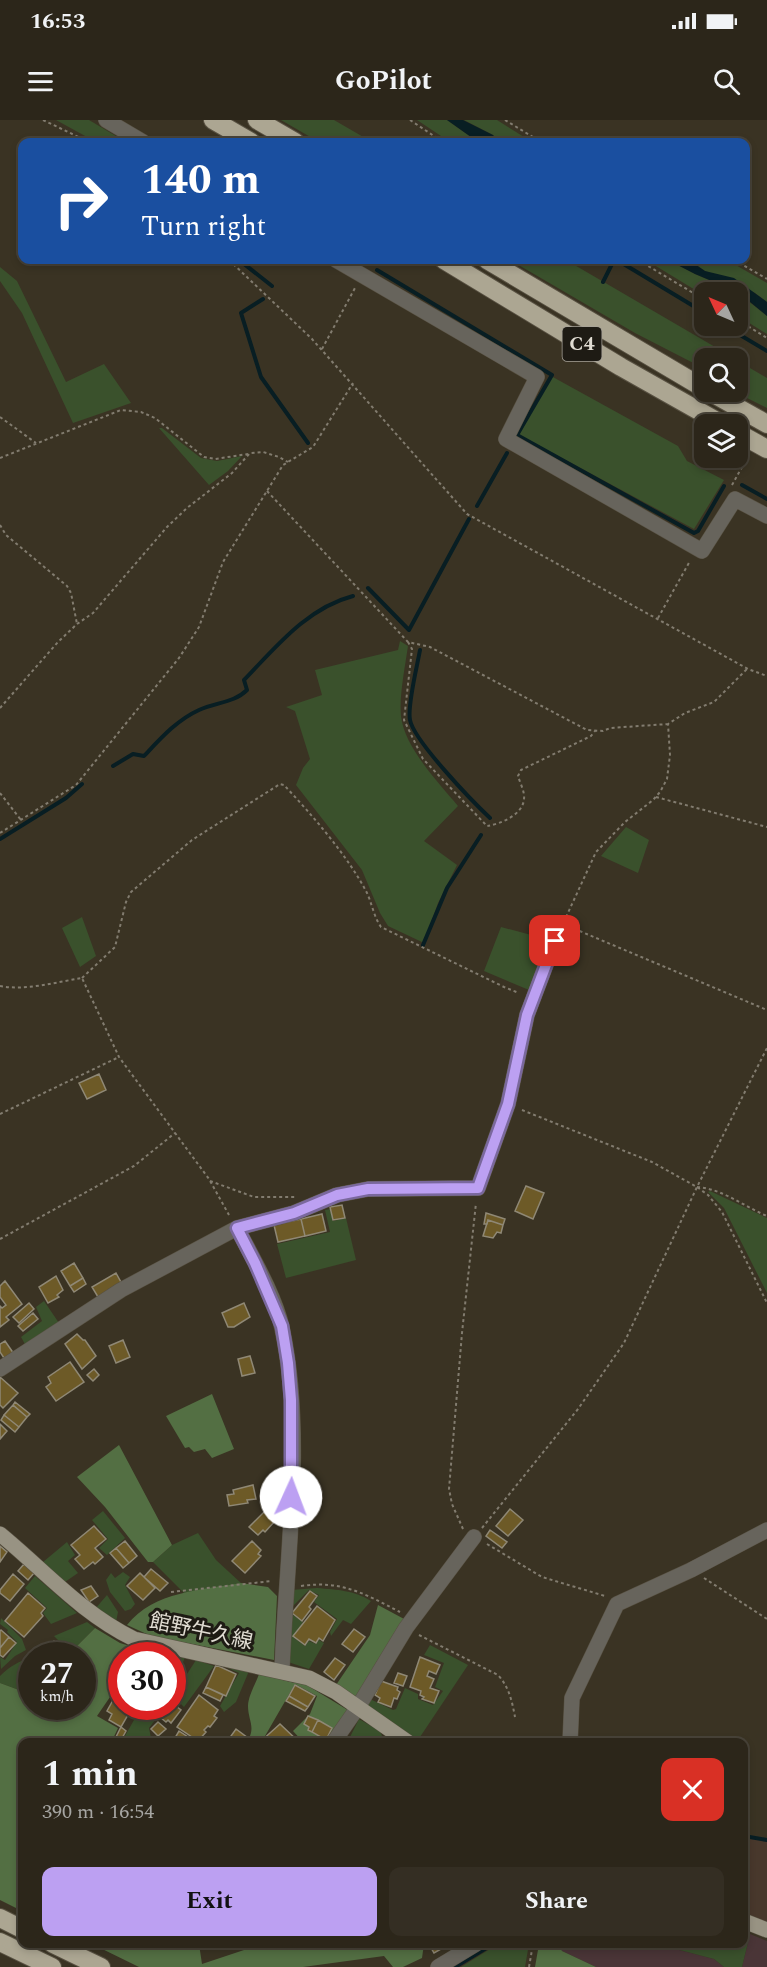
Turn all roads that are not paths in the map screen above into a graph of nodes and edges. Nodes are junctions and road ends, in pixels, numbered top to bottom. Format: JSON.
{"nodes":[{"id":1,"x":106,"y":120,"type":"edge"},
{"id":2,"x":213,"y":120,"type":"edge"},
{"id":3,"x":257,"y":120,"type":"edge"},
{"id":4,"x":136,"y":138,"type":"edge"},
{"id":5,"x":244,"y":138,"type":"edge"},
{"id":6,"x":288,"y":138,"type":"edge"},
{"id":7,"x":342,"y":264,"type":"edge"},
{"id":8,"x":451,"y":264,"type":"edge"},
{"id":9,"x":494,"y":264,"type":"edge"},
{"id":10,"x":694,"y":382,"type":"edge"},
{"id":11,"x":728,"y":402,"type":"edge"},
{"id":12,"x":704,"y":414,"type":"edge"},
{"id":13,"x":767,"y":424,"type":"edge"},
{"id":14,"x":748,"y":439,"type":"edge"},
{"id":15,"x":767,"y":449,"type":"edge"},
{"id":16,"x":767,"y":516,"type":"edge"},
{"id":17,"x":555,"y":941,"type":"road end"},
{"id":18,"x":237,"y":1228,"type":"junction"},
{"id":19,"x":0,"y":1369,"type":"edge"},
{"id":20,"x":767,"y":1530,"type":"edge"},
{"id":21,"x":0,"y":1534,"type":"edge"},
{"id":22,"x":473,"y":1539,"type":"road end"},
{"id":23,"x":282,"y":1670,"type":"junction"},
{"id":24,"x":358,"y":1707,"type":"junction"},
{"id":25,"x":336,"y":1738,"type":"edge"},
{"id":26,"x":402,"y":1738,"type":"edge"},
{"id":27,"x":570,"y":1738,"type":"edge"},
{"id":28,"x":0,"y":1918,"type":"edge"},
{"id":29,"x":748,"y":1923,"type":"edge"},
{"id":30,"x":18,"y":1927,"type":"edge"},
{"id":31,"x":767,"y":1930,"type":"edge"},
{"id":32,"x":0,"y":1942,"type":"edge"},
{"id":33,"x":61,"y":1948,"type":"edge"},
{"id":34,"x":469,"y":1948,"type":"edge"},
{"id":35,"x":52,"y":1967,"type":"edge"},
{"id":36,"x":101,"y":1967,"type":"edge"},
{"id":37,"x":438,"y":1967,"type":"edge"}],
"edges":[{"from":1,"to":4,"type":"street"},
{"from":2,"to":5,"type":"highway"},
{"from":3,"to":6,"type":"highway"},
{"from":7,"to":16,"type":"street"},
{"from":8,"to":12,"type":"highway","number":"C4"},
{"from":9,"to":10,"type":"highway","number":"C4"},
{"from":11,"to":13,"type":"highway"},
{"from":14,"to":15,"type":"highway"},
{"from":17,"to":18,"type":"street"},
{"from":18,"to":19,"type":"street"},
{"from":18,"to":23,"type":"street"},
{"from":20,"to":27,"type":"street"},
{"from":21,"to":23,"type":"main road","name":"館野牛久線"},
{"from":22,"to":24,"type":"street"},
{"from":23,"to":24,"type":"main road","name":"館野牛久線"},
{"from":24,"to":25,"type":"street"},
{"from":24,"to":26,"type":"main road","name":"館野牛久線"},
{"from":28,"to":30,"type":"highway"},
{"from":29,"to":31,"type":"main road"},
{"from":32,"to":35,"type":"highway"},
{"from":33,"to":36,"type":"highway"},
{"from":34,"to":37,"type":"street"}]}
